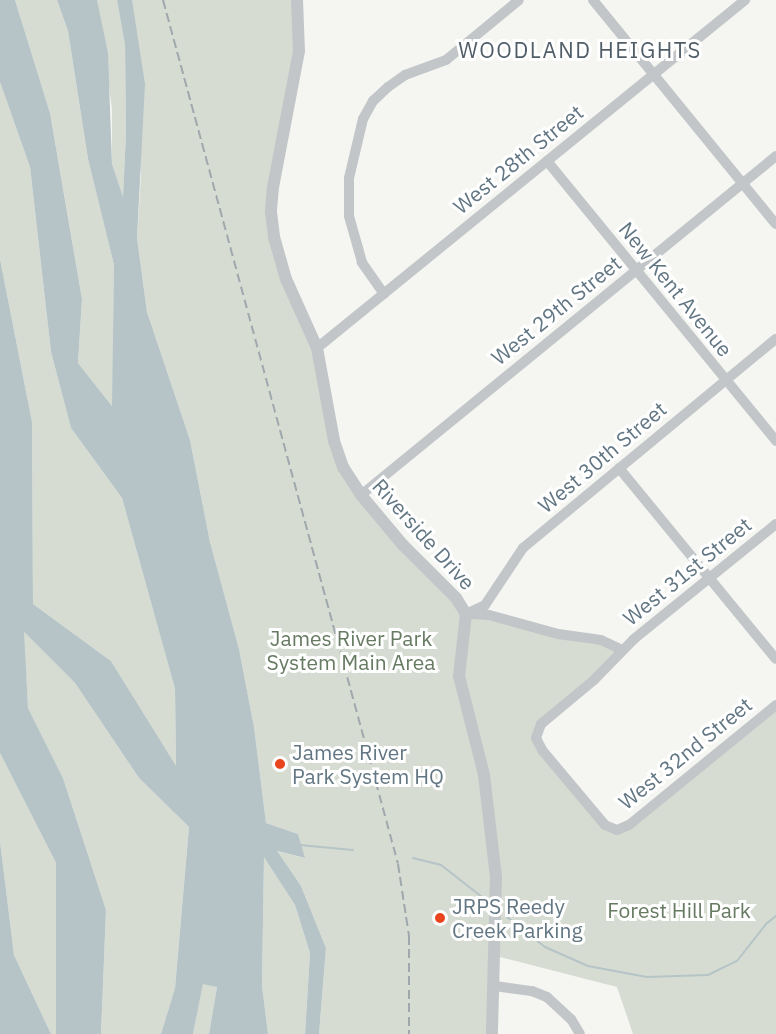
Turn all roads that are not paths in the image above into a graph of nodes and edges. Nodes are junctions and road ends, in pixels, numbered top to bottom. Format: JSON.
{"nodes":[{"id":1,"x":297,"y":0,"type":"edge"},
{"id":2,"x":519,"y":0,"type":"edge"},
{"id":3,"x":593,"y":0,"type":"edge"},
{"id":4,"x":745,"y":0,"type":"edge"},
{"id":5,"x":653,"y":74,"type":"junction"},
{"id":6,"x":776,"y":156,"type":"edge"},
{"id":7,"x":547,"y":161,"type":"junction"},
{"id":8,"x":742,"y":183,"type":"junction"},
{"id":9,"x":776,"y":224,"type":"edge"},
{"id":10,"x":635,"y":271,"type":"junction"},
{"id":11,"x":384,"y":294,"type":"junction"},
{"id":12,"x":776,"y":339,"type":"edge"},
{"id":13,"x":317,"y":348,"type":"junction"},
{"id":14,"x":726,"y":381,"type":"junction"},
{"id":15,"x":776,"y":441,"type":"edge"},
{"id":16,"x":619,"y":468,"type":"junction"},
{"id":17,"x":362,"y":495,"type":"junction"},
{"id":18,"x":776,"y":524,"type":"edge"},
{"id":19,"x":710,"y":580,"type":"junction"},
{"id":20,"x":466,"y":614,"type":"junction"},
{"id":21,"x":622,"y":650,"type":"junction"},
{"id":22,"x":776,"y":659,"type":"edge"},
{"id":23,"x":776,"y":705,"type":"edge"},
{"id":24,"x":617,"y":830,"type":"joint"},
{"id":25,"x":495,"y":986,"type":"junction"},
{"id":26,"x":492,"y":1034,"type":"edge"},
{"id":27,"x":580,"y":1034,"type":"edge"}],
"edges":[{"from":1,"to":13,"type":"street","name":"Riverside Drive"},
{"from":2,"to":11,"type":"street"},
{"from":3,"to":5,"type":"street"},
{"from":4,"to":5,"type":"street","name":"West 28th Street"},
{"from":5,"to":7,"type":"street","name":"West 28th Street"},
{"from":5,"to":8,"type":"street"},
{"from":6,"to":8,"type":"street","name":"West 29th Street"},
{"from":7,"to":10,"type":"street","name":"New Kent Avenue"},
{"from":7,"to":11,"type":"street","name":"West 28th Street"},
{"from":8,"to":9,"type":"street"},
{"from":8,"to":10,"type":"street","name":"West 29th Street"},
{"from":10,"to":14,"type":"street","name":"New Kent Avenue"},
{"from":10,"to":17,"type":"street","name":"West 29th Street"},
{"from":11,"to":13,"type":"street","name":"West 28th Street"},
{"from":12,"to":14,"type":"street","name":"West 30th Street"},
{"from":13,"to":17,"type":"street","name":"Riverside Drive"},
{"from":14,"to":15,"type":"street","name":"New Kent Avenue"},
{"from":14,"to":16,"type":"street","name":"West 30th Street"},
{"from":16,"to":19,"type":"street"},
{"from":16,"to":20,"type":"street","name":"West 30th Street"},
{"from":17,"to":20,"type":"street","name":"Riverside Drive"},
{"from":18,"to":19,"type":"street","name":"West 31st Street"},
{"from":19,"to":21,"type":"street","name":"West 31st Street"},
{"from":19,"to":22,"type":"street"},
{"from":20,"to":21,"type":"street"},
{"from":20,"to":25,"type":"street","name":"Riverside Drive"},
{"from":21,"to":24,"type":"street","name":"West 31st Street"},
{"from":23,"to":24,"type":"street","name":"West 32nd Street"},
{"from":25,"to":26,"type":"street","name":"Riverside Drive"},
{"from":25,"to":27,"type":"street"}]}
